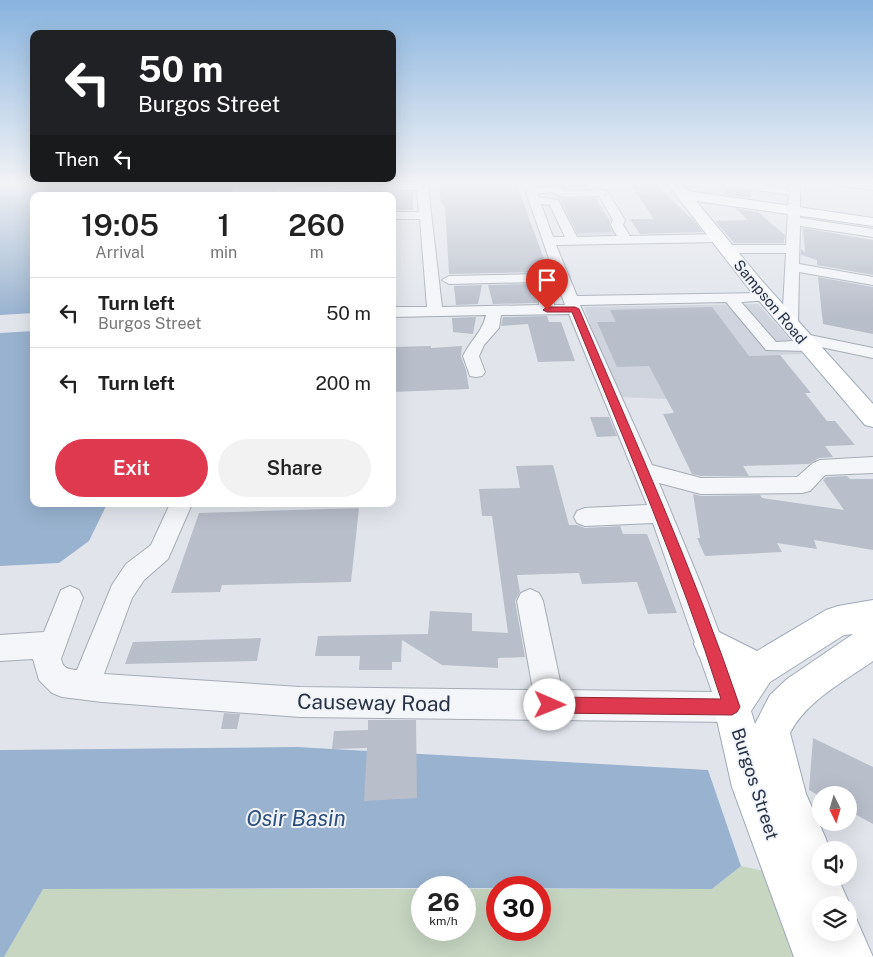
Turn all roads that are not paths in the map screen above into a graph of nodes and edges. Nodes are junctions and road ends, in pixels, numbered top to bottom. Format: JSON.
{"nodes":[{"id":1,"x":427,"y":227,"type":"edge"},
{"id":2,"x":544,"y":227,"type":"edge"},
{"id":3,"x":566,"y":227,"type":"edge"},
{"id":4,"x":617,"y":227,"type":"edge"},
{"id":5,"x":709,"y":227,"type":"edge"},
{"id":6,"x":793,"y":227,"type":"edge"},
{"id":7,"x":626,"y":240,"type":"junction"},
{"id":8,"x":549,"y":241,"type":"junction"},
{"id":9,"x":573,"y":241,"type":"junction"},
{"id":10,"x":722,"y":244,"type":"junction"},
{"id":11,"x":792,"y":249,"type":"junction"},
{"id":12,"x":792,"y":267,"type":"junction"},
{"id":13,"x":449,"y":280,"type":"dead end"},
{"id":14,"x":873,"y":280,"type":"edge"},
{"id":15,"x":765,"y":296,"type":"junction"},
{"id":16,"x":729,"y":297,"type":"junction"},
{"id":17,"x":574,"y":305,"type":"junction"},
{"id":18,"x":494,"y":310,"type":"junction"},
{"id":19,"x":547,"y":310,"type":"junction"},
{"id":20,"x":435,"y":311,"type":"junction"},
{"id":21,"x":396,"y":312,"type":"edge"},
{"id":22,"x":799,"y":337,"type":"junction"},
{"id":23,"x":873,"y":353,"type":"edge"},
{"id":24,"x":476,"y":372,"type":"dead end"},
{"id":25,"x":873,"y":419,"type":"edge"},
{"id":26,"x":873,"y":465,"type":"edge"},
{"id":27,"x":644,"y":471,"type":"junction"},
{"id":28,"x":181,"y":507,"type":"edge"},
{"id":29,"x":660,"y":514,"type":"junction"},
{"id":30,"x":585,"y":517,"type":"dead end"},
{"id":31,"x":70,"y":598,"type":"dead end"},
{"id":32,"x":530,"y":601,"type":"dead end"},
{"id":33,"x":871,"y":635,"type":"edge"},
{"id":34,"x":711,"y":644,"type":"junction"},
{"id":35,"x":50,"y":645,"type":"junction"},
{"id":36,"x":0,"y":648,"type":"edge"},
{"id":37,"x":758,"y":670,"type":"junction"},
{"id":38,"x":85,"y":686,"type":"junction"},
{"id":39,"x":550,"y":705,"type":"junction"},
{"id":40,"x":732,"y":707,"type":"junction"},
{"id":41,"x":810,"y":863,"type":"junction"},
{"id":42,"x":823,"y":896,"type":"edge"},
{"id":43,"x":842,"y":941,"type":"edge"},
{"id":44,"x":818,"y":957,"type":"edge"},
{"id":45,"x":849,"y":957,"type":"edge"}],
"edges":[{"from":1,"to":20,"type":"street"},
{"from":2,"to":8,"type":"street","name":"Burgos Street"},
{"from":3,"to":9,"type":"street"},
{"from":4,"to":7,"type":"street"},
{"from":5,"to":10,"type":"main road","name":"Sampson Road"},
{"from":6,"to":11,"type":"street"},
{"from":7,"to":9,"type":"street"},
{"from":7,"to":10,"type":"street"},
{"from":8,"to":9,"type":"street"},
{"from":8,"to":17,"type":"street","name":"Burgos Street"},
{"from":10,"to":11,"type":"street"},
{"from":10,"to":15,"type":"main road","name":"Sampson Road"},
{"from":11,"to":12,"type":"street"},
{"from":12,"to":14,"type":"street"},
{"from":12,"to":22,"type":"street"},
{"from":13,"to":19,"type":"street"},
{"from":15,"to":16,"type":"street"},
{"from":15,"to":22,"type":"main road","name":"Sampson Road"},
{"from":16,"to":17,"type":"street"},
{"from":16,"to":22,"type":"street"},
{"from":17,"to":19,"type":"street"},
{"from":17,"to":27,"type":"street","name":"Burgos Street"},
{"from":18,"to":19,"type":"street"},
{"from":18,"to":20,"type":"street"},
{"from":18,"to":24,"type":"street"},
{"from":20,"to":21,"type":"street"},
{"from":22,"to":23,"type":"street"},
{"from":22,"to":25,"type":"main road","name":"Sampson Road"},
{"from":26,"to":27,"type":"street"},
{"from":27,"to":29,"type":"street","name":"Burgos Street"},
{"from":28,"to":38,"type":"street"},
{"from":29,"to":30,"type":"street"},
{"from":29,"to":34,"type":"street","name":"Burgos Street"},
{"from":31,"to":35,"type":"street","name":"Causeway Road"},
{"from":32,"to":39,"type":"street"},
{"from":33,"to":37,"type":"main road"},
{"from":33,"to":41,"type":"main road","name":"Burgos Street"},
{"from":34,"to":37,"type":"main road"},
{"from":34,"to":40,"type":"street","name":"Burgos Street"},
{"from":35,"to":36,"type":"street"},
{"from":35,"to":38,"type":"street","name":"Causeway Road"},
{"from":37,"to":40,"type":"main road"},
{"from":38,"to":39,"type":"street","name":"Causeway Road"},
{"from":39,"to":40,"type":"street","name":"Causeway Road"},
{"from":40,"to":41,"type":"main road"},
{"from":40,"to":44,"type":"main road","name":"Burgos Street"},
{"from":41,"to":42,"type":"main road","name":"Burgos Street"},
{"from":43,"to":45,"type":"main road"}]}
